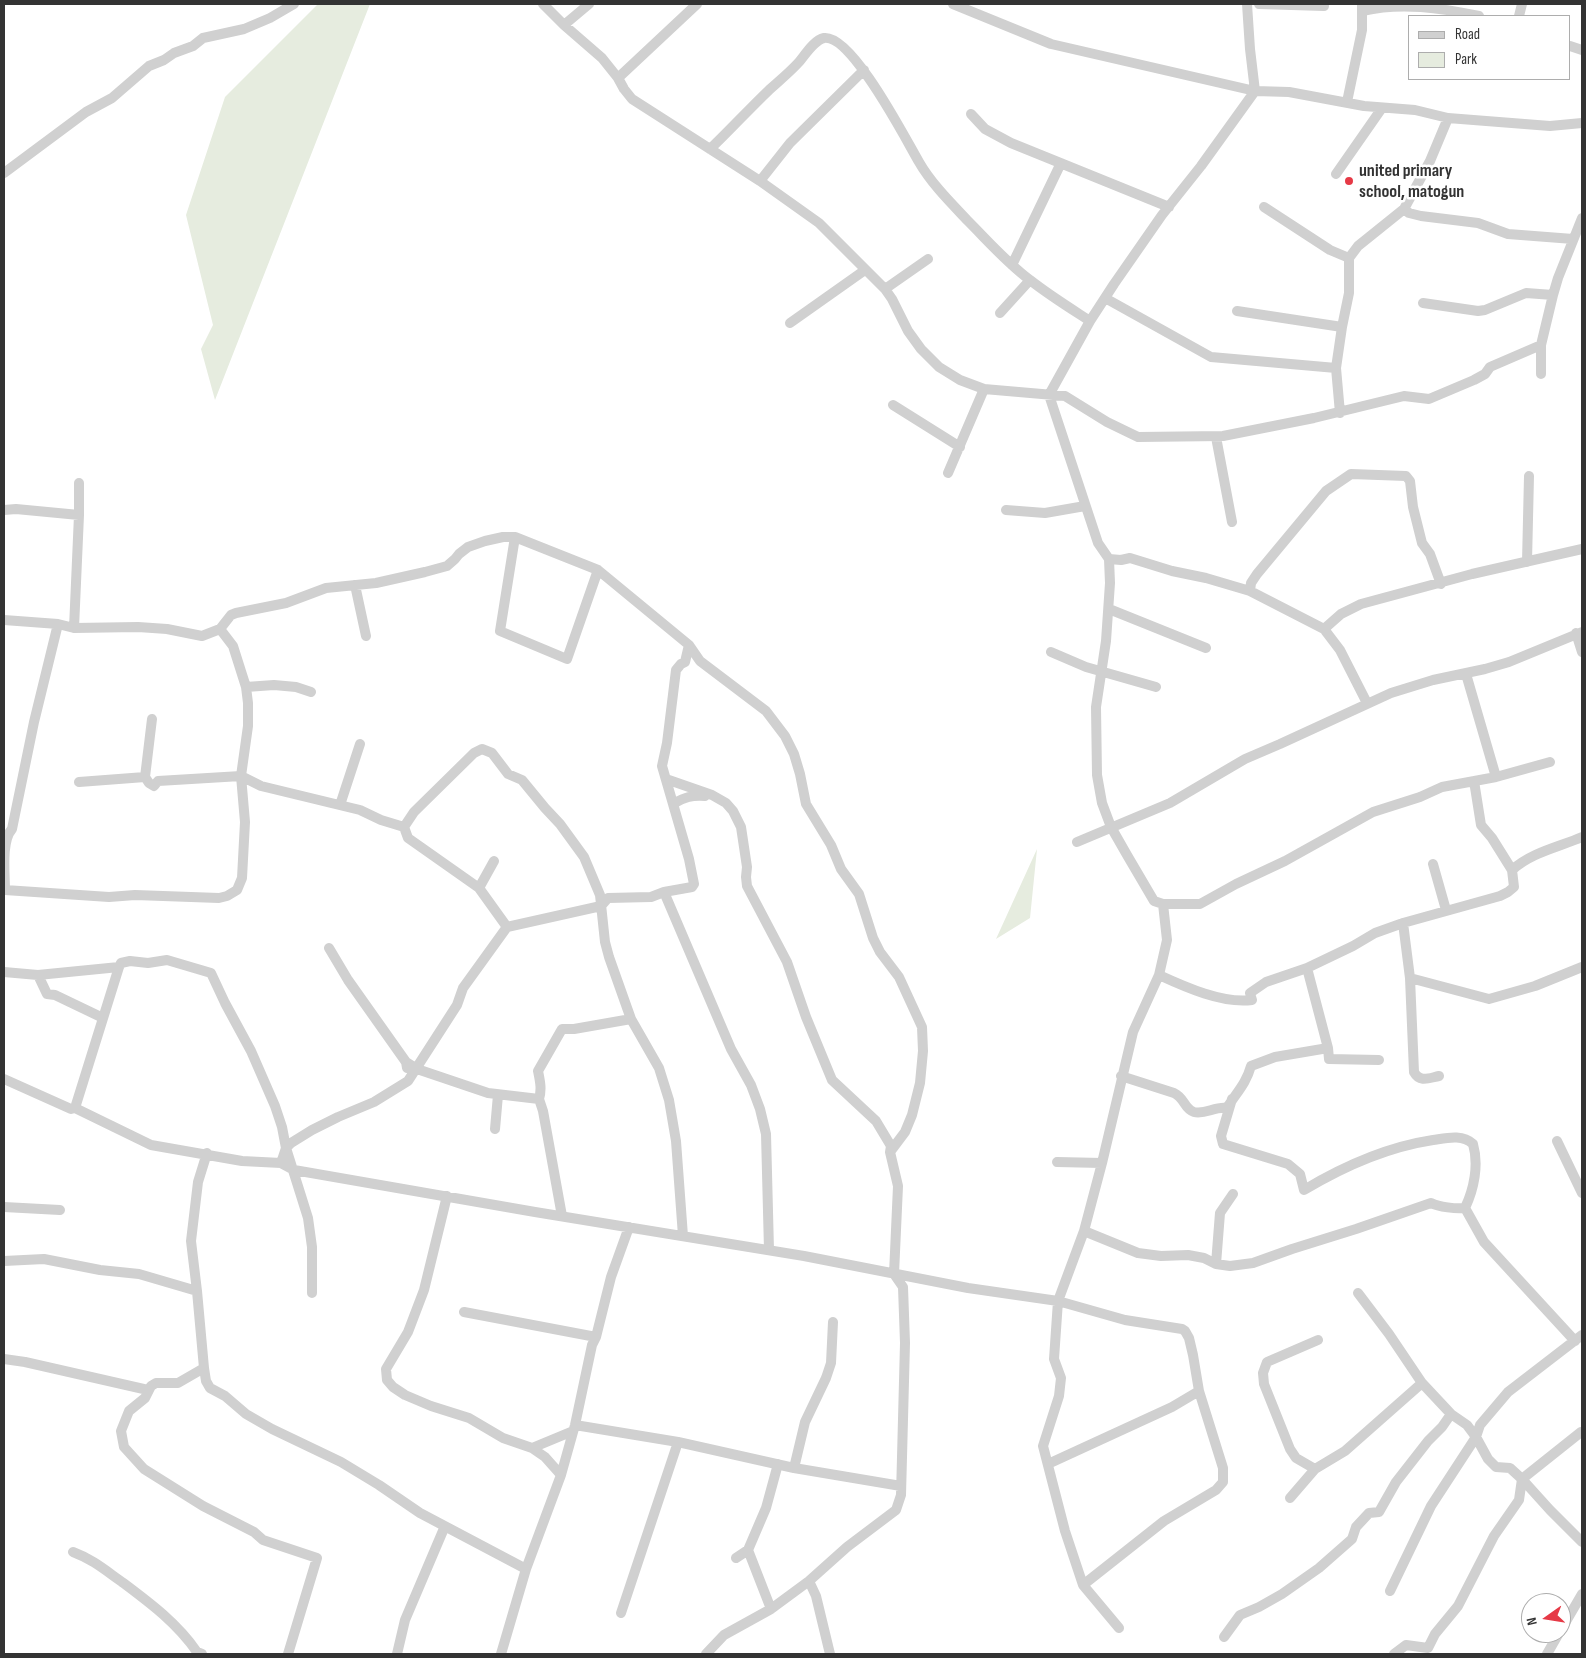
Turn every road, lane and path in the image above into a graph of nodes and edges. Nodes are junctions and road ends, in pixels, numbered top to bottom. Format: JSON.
{"nodes":[{"id":1,"x":294,"y":4,"type":"edge"},
{"id":2,"x":543,"y":4,"type":"edge"},
{"id":3,"x":589,"y":4,"type":"edge"},
{"id":4,"x":697,"y":4,"type":"edge"},
{"id":5,"x":953,"y":4,"type":"edge"},
{"id":6,"x":1247,"y":4,"type":"edge"},
{"id":7,"x":1259,"y":4,"type":"edge"},
{"id":8,"x":1324,"y":6,"type":"dead end"},
{"id":9,"x":1418,"y":6,"type":"edge"},
{"id":10,"x":1362,"y":7,"type":"edge"},
{"id":11,"x":1474,"y":15,"type":"edge"},
{"id":12,"x":564,"y":25,"type":"junction"},
{"id":13,"x":864,"y":70,"type":"junction"},
{"id":14,"x":618,"y":78,"type":"junction"},
{"id":15,"x":1255,"y":91,"type":"junction"},
{"id":16,"x":1346,"y":102,"type":"junction"},
{"id":17,"x":1382,"y":108,"type":"junction"},
{"id":18,"x":971,"y":114,"type":"dead end"},
{"id":19,"x":1448,"y":118,"type":"junction"},
{"id":20,"x":1582,"y":123,"type":"edge"},
{"id":21,"x":710,"y":149,"type":"junction"},
{"id":22,"x":1061,"y":163,"type":"junction"},
{"id":23,"x":4,"y":173,"type":"edge"},
{"id":24,"x":1336,"y":174,"type":"dead end"},
{"id":25,"x":760,"y":181,"type":"junction"},
{"id":26,"x":1169,"y":207,"type":"junction"},
{"id":27,"x":1264,"y":207,"type":"dead end"},
{"id":28,"x":1404,"y":209,"type":"junction"},
{"id":29,"x":1582,"y":218,"type":"edge"},
{"id":30,"x":1573,"y":239,"type":"junction"},
{"id":31,"x":1349,"y":258,"type":"junction"},
{"id":32,"x":928,"y":259,"type":"dead end"},
{"id":33,"x":1012,"y":264,"type":"junction"},
{"id":34,"x":865,"y":270,"type":"junction"},
{"id":35,"x":1030,"y":280,"type":"junction"},
{"id":36,"x":885,"y":289,"type":"junction"},
{"id":37,"x":1553,"y":295,"type":"junction"},
{"id":38,"x":1105,"y":298,"type":"junction"},
{"id":39,"x":1423,"y":303,"type":"dead end"},
{"id":40,"x":1236,"y":311,"type":"dead end"},
{"id":41,"x":1000,"y":313,"type":"dead end"},
{"id":42,"x":1090,"y":321,"type":"junction"},
{"id":43,"x":790,"y":323,"type":"dead end"},
{"id":44,"x":1342,"y":327,"type":"junction"},
{"id":45,"x":1541,"y":345,"type":"junction"},
{"id":46,"x":1336,"y":368,"type":"junction"},
{"id":47,"x":1541,"y":374,"type":"dead end"},
{"id":48,"x":984,"y":389,"type":"junction"},
{"id":49,"x":1050,"y":395,"type":"junction"},
{"id":50,"x":893,"y":406,"type":"dead end"},
{"id":51,"x":1340,"y":412,"type":"junction"},
{"id":52,"x":1216,"y":437,"type":"junction"},
{"id":53,"x":960,"y":447,"type":"junction"},
{"id":54,"x":948,"y":473,"type":"dead end"},
{"id":55,"x":1529,"y":476,"type":"dead end"},
{"id":56,"x":79,"y":483,"type":"dead end"},
{"id":57,"x":1085,"y":506,"type":"junction"},
{"id":58,"x":4,"y":510,"type":"edge"},
{"id":59,"x":1006,"y":510,"type":"dead end"},
{"id":60,"x":80,"y":515,"type":"junction"},
{"id":61,"x":1232,"y":522,"type":"dead end"},
{"id":62,"x":516,"y":537,"type":"junction"},
{"id":63,"x":1582,"y":550,"type":"edge"},
{"id":64,"x":1109,"y":559,"type":"junction"},
{"id":65,"x":1527,"y":562,"type":"junction"},
{"id":66,"x":598,"y":570,"type":"junction"},
{"id":67,"x":1441,"y":584,"type":"junction"},
{"id":68,"x":355,"y":585,"type":"junction"},
{"id":69,"x":1250,"y":590,"type":"junction"},
{"id":70,"x":1109,"y":609,"type":"junction"},
{"id":71,"x":4,"y":620,"type":"edge"},
{"id":72,"x":58,"y":624,"type":"junction"},
{"id":73,"x":74,"y":628,"type":"junction"},
{"id":74,"x":220,"y":630,"type":"junction"},
{"id":75,"x":1324,"y":630,"type":"junction"},
{"id":76,"x":1579,"y":633,"type":"edge"},
{"id":77,"x":366,"y":636,"type":"dead end"},
{"id":78,"x":689,"y":645,"type":"junction"},
{"id":79,"x":1206,"y":648,"type":"dead end"},
{"id":80,"x":1051,"y":652,"type":"dead end"},
{"id":81,"x":1582,"y":652,"type":"edge"},
{"id":82,"x":1101,"y":672,"type":"junction"},
{"id":83,"x":1466,"y":674,"type":"junction"},
{"id":84,"x":246,"y":687,"type":"junction"},
{"id":85,"x":1156,"y":687,"type":"dead end"},
{"id":86,"x":311,"y":692,"type":"dead end"},
{"id":87,"x":1366,"y":703,"type":"junction"},
{"id":88,"x":152,"y":720,"type":"dead end"},
{"id":89,"x":360,"y":744,"type":"dead end"},
{"id":90,"x":1550,"y":762,"type":"dead end"},
{"id":91,"x":241,"y":776,"type":"junction"},
{"id":92,"x":144,"y":777,"type":"junction"},
{"id":93,"x":1496,"y":777,"type":"junction"},
{"id":94,"x":666,"y":779,"type":"junction"},
{"id":95,"x":1474,"y":781,"type":"junction"},
{"id":96,"x":79,"y":782,"type":"dead end"},
{"id":97,"x":714,"y":796,"type":"junction"},
{"id":98,"x":673,"y":804,"type":"junction"},
{"id":99,"x":340,"y":805,"type":"junction"},
{"id":100,"x":404,"y":827,"type":"junction"},
{"id":101,"x":1111,"y":827,"type":"junction"},
{"id":102,"x":6,"y":828,"type":"edge"},
{"id":103,"x":1582,"y":837,"type":"edge"},
{"id":104,"x":1077,"y":842,"type":"dead end"},
{"id":105,"x":494,"y":861,"type":"dead end"},
{"id":106,"x":1434,"y":864,"type":"dead end"},
{"id":107,"x":1512,"y":870,"type":"junction"},
{"id":108,"x":479,"y":888,"type":"junction"},
{"id":109,"x":664,"y":892,"type":"junction"},
{"id":110,"x":1162,"y":904,"type":"junction"},
{"id":111,"x":601,"y":906,"type":"junction"},
{"id":112,"x":1446,"y":910,"type":"junction"},
{"id":113,"x":1403,"y":923,"type":"junction"},
{"id":114,"x":507,"y":927,"type":"junction"},
{"id":115,"x":329,"y":948,"type":"dead end"},
{"id":116,"x":1582,"y":967,"type":"edge"},
{"id":117,"x":119,"y":968,"type":"junction"},
{"id":118,"x":1308,"y":968,"type":"junction"},
{"id":119,"x":4,"y":972,"type":"edge"},
{"id":120,"x":38,"y":975,"type":"junction"},
{"id":121,"x":1159,"y":975,"type":"junction"},
{"id":122,"x":1410,"y":978,"type":"junction"},
{"id":123,"x":103,"y":1018,"type":"junction"},
{"id":124,"x":632,"y":1018,"type":"junction"},
{"id":125,"x":1328,"y":1048,"type":"junction"},
{"id":126,"x":1379,"y":1060,"type":"dead end"},
{"id":127,"x":406,"y":1062,"type":"junction"},
{"id":128,"x":417,"y":1069,"type":"junction"},
{"id":129,"x":1121,"y":1076,"type":"junction"},
{"id":130,"x":1439,"y":1076,"type":"dead end"},
{"id":131,"x":4,"y":1079,"type":"edge"},
{"id":132,"x":408,"y":1081,"type":"junction"},
{"id":133,"x":498,"y":1095,"type":"junction"},
{"id":134,"x":538,"y":1098,"type":"junction"},
{"id":135,"x":1232,"y":1099,"type":"junction"},
{"id":136,"x":75,"y":1108,"type":"junction"},
{"id":137,"x":495,"y":1129,"type":"dead end"},
{"id":138,"x":1557,"y":1141,"type":"dead end"},
{"id":139,"x":286,"y":1148,"type":"junction"},
{"id":140,"x":890,"y":1152,"type":"junction"},
{"id":141,"x":207,"y":1153,"type":"junction"},
{"id":142,"x":1057,"y":1162,"type":"dead end"},
{"id":143,"x":281,"y":1163,"type":"junction"},
{"id":144,"x":1102,"y":1163,"type":"junction"},
{"id":145,"x":294,"y":1170,"type":"junction"},
{"id":146,"x":1582,"y":1193,"type":"edge"},
{"id":147,"x":1233,"y":1194,"type":"dead end"},
{"id":148,"x":447,"y":1196,"type":"junction"},
{"id":149,"x":4,"y":1207,"type":"edge"},
{"id":150,"x":1464,"y":1208,"type":"junction"},
{"id":151,"x":60,"y":1210,"type":"dead end"},
{"id":152,"x":562,"y":1216,"type":"junction"},
{"id":153,"x":629,"y":1227,"type":"junction"},
{"id":154,"x":1084,"y":1231,"type":"junction"},
{"id":155,"x":683,"y":1236,"type":"junction"},
{"id":156,"x":769,"y":1250,"type":"junction"},
{"id":157,"x":4,"y":1261,"type":"edge"},
{"id":158,"x":1216,"y":1264,"type":"junction"},
{"id":159,"x":894,"y":1274,"type":"junction"},
{"id":160,"x":197,"y":1291,"type":"junction"},
{"id":161,"x":312,"y":1293,"type":"dead end"},
{"id":162,"x":1358,"y":1293,"type":"dead end"},
{"id":163,"x":1058,"y":1302,"type":"junction"},
{"id":164,"x":464,"y":1312,"type":"dead end"},
{"id":165,"x":833,"y":1322,"type":"dead end"},
{"id":166,"x":596,"y":1337,"type":"junction"},
{"id":167,"x":1579,"y":1338,"type":"edge"},
{"id":168,"x":1318,"y":1340,"type":"dead end"},
{"id":169,"x":4,"y":1359,"type":"edge"},
{"id":170,"x":204,"y":1368,"type":"junction"},
{"id":171,"x":193,"y":1374,"type":"junction"},
{"id":172,"x":206,"y":1381,"type":"junction"},
{"id":173,"x":1422,"y":1383,"type":"junction"},
{"id":174,"x":148,"y":1390,"type":"junction"},
{"id":175,"x":1199,"y":1391,"type":"junction"},
{"id":176,"x":1451,"y":1414,"type":"junction"},
{"id":177,"x":574,"y":1428,"type":"junction"},
{"id":178,"x":1581,"y":1432,"type":"dead end"},
{"id":179,"x":1476,"y":1437,"type":"junction"},
{"id":180,"x":678,"y":1442,"type":"junction"},
{"id":181,"x":532,"y":1448,"type":"junction"},
{"id":182,"x":778,"y":1464,"type":"junction"},
{"id":183,"x":1048,"y":1464,"type":"junction"},
{"id":184,"x":794,"y":1468,"type":"junction"},
{"id":185,"x":1315,"y":1469,"type":"junction"},
{"id":186,"x":561,"y":1475,"type":"junction"},
{"id":187,"x":1522,"y":1479,"type":"junction"},
{"id":188,"x":901,"y":1486,"type":"junction"},
{"id":189,"x":1290,"y":1498,"type":"dead end"},
{"id":190,"x":445,"y":1526,"type":"junction"},
{"id":191,"x":1582,"y":1542,"type":"edge"},
{"id":192,"x":748,"y":1550,"type":"junction"},
{"id":193,"x":73,"y":1552,"type":"dead end"},
{"id":194,"x":736,"y":1558,"type":"dead end"},
{"id":195,"x":526,"y":1569,"type":"junction"},
{"id":196,"x":809,"y":1581,"type":"junction"},
{"id":197,"x":1083,"y":1585,"type":"junction"},
{"id":198,"x":1390,"y":1591,"type":"dead end"},
{"id":199,"x":1582,"y":1594,"type":"edge"},
{"id":200,"x":771,"y":1609,"type":"junction"},
{"id":201,"x":621,"y":1613,"type":"dead end"},
{"id":202,"x":1571,"y":1613,"type":"edge"},
{"id":203,"x":1119,"y":1628,"type":"dead end"},
{"id":204,"x":1224,"y":1638,"type":"dead end"},
{"id":205,"x":1554,"y":1643,"type":"edge"},
{"id":206,"x":1432,"y":1651,"type":"edge"},
{"id":207,"x":202,"y":1654,"type":"edge"},
{"id":208,"x":288,"y":1654,"type":"edge"},
{"id":209,"x":397,"y":1654,"type":"edge"},
{"id":210,"x":501,"y":1654,"type":"edge"},
{"id":211,"x":706,"y":1654,"type":"edge"},
{"id":212,"x":830,"y":1654,"type":"edge"},
{"id":213,"x":1394,"y":1654,"type":"edge"},
{"id":214,"x":1547,"y":1654,"type":"edge"}],
"edges":[{"from":1,"to":23,"type":"street"},
{"from":2,"to":12,"type":"street"},
{"from":3,"to":12,"type":"street"},
{"from":4,"to":14,"type":"street"},
{"from":5,"to":15,"type":"street"},
{"from":6,"to":15,"type":"street"},
{"from":7,"to":8,"type":"street"},
{"from":9,"to":10,"type":"street"},
{"from":9,"to":11,"type":"street"},
{"from":10,"to":16,"type":"street"},
{"from":12,"to":14,"type":"street"},
{"from":13,"to":21,"type":"street"},
{"from":13,"to":25,"type":"street"},
{"from":13,"to":33,"type":"street"},
{"from":14,"to":21,"type":"street"},
{"from":15,"to":16,"type":"street"},
{"from":15,"to":26,"type":"street"},
{"from":16,"to":17,"type":"street"},
{"from":17,"to":19,"type":"street"},
{"from":17,"to":24,"type":"street"},
{"from":18,"to":22,"type":"street"},
{"from":19,"to":20,"type":"street"},
{"from":19,"to":28,"type":"street"},
{"from":21,"to":25,"type":"street"},
{"from":22,"to":26,"type":"street"},
{"from":22,"to":33,"type":"street"},
{"from":25,"to":34,"type":"street"},
{"from":26,"to":38,"type":"street"},
{"from":27,"to":31,"type":"street"},
{"from":28,"to":30,"type":"street"},
{"from":28,"to":31,"type":"street"},
{"from":29,"to":30,"type":"street"},
{"from":30,"to":37,"type":"street"},
{"from":31,"to":44,"type":"street"},
{"from":32,"to":36,"type":"street"},
{"from":33,"to":35,"type":"street"},
{"from":34,"to":36,"type":"street"},
{"from":34,"to":43,"type":"street"},
{"from":35,"to":41,"type":"street"},
{"from":35,"to":42,"type":"street"},
{"from":36,"to":48,"type":"street"},
{"from":37,"to":39,"type":"street"},
{"from":37,"to":45,"type":"street"},
{"from":38,"to":42,"type":"street"},
{"from":38,"to":46,"type":"street"},
{"from":40,"to":44,"type":"street"},
{"from":42,"to":49,"type":"street"},
{"from":44,"to":46,"type":"street"},
{"from":45,"to":47,"type":"street"},
{"from":45,"to":51,"type":"street"},
{"from":46,"to":51,"type":"street"},
{"from":48,"to":49,"type":"street"},
{"from":48,"to":53,"type":"street"},
{"from":49,"to":52,"type":"street"},
{"from":49,"to":57,"type":"street"},
{"from":50,"to":53,"type":"street"},
{"from":51,"to":52,"type":"street"},
{"from":52,"to":61,"type":"street"},
{"from":53,"to":54,"type":"street"},
{"from":55,"to":65,"type":"street"},
{"from":56,"to":60,"type":"street"},
{"from":57,"to":59,"type":"street"},
{"from":57,"to":64,"type":"street"},
{"from":58,"to":60,"type":"street"},
{"from":60,"to":73,"type":"street"},
{"from":62,"to":66,"type":"street"},
{"from":62,"to":66,"type":"street"},
{"from":62,"to":68,"type":"street"},
{"from":63,"to":65,"type":"street"},
{"from":64,"to":69,"type":"street"},
{"from":64,"to":70,"type":"street"},
{"from":65,"to":67,"type":"street"},
{"from":66,"to":78,"type":"street"},
{"from":67,"to":69,"type":"street"},
{"from":67,"to":75,"type":"street"},
{"from":68,"to":74,"type":"street"},
{"from":68,"to":77,"type":"street"},
{"from":69,"to":75,"type":"street"},
{"from":70,"to":79,"type":"street"},
{"from":70,"to":82,"type":"street"},
{"from":71,"to":72,"type":"street"},
{"from":72,"to":73,"type":"street"},
{"from":72,"to":102,"type":"street"},
{"from":73,"to":74,"type":"street"},
{"from":74,"to":84,"type":"street"},
{"from":75,"to":87,"type":"street"},
{"from":76,"to":81,"type":"street"},
{"from":76,"to":83,"type":"street"},
{"from":78,"to":94,"type":"street"},
{"from":78,"to":140,"type":"street"},
{"from":80,"to":82,"type":"street"},
{"from":82,"to":85,"type":"street"},
{"from":82,"to":101,"type":"street"},
{"from":83,"to":87,"type":"street"},
{"from":83,"to":93,"type":"street"},
{"from":84,"to":86,"type":"street"},
{"from":84,"to":91,"type":"street"},
{"from":87,"to":101,"type":"street"},
{"from":88,"to":92,"type":"street"},
{"from":89,"to":99,"type":"street"},
{"from":90,"to":93,"type":"street"},
{"from":91,"to":92,"type":"street"},
{"from":91,"to":99,"type":"street"},
{"from":91,"to":102,"type":"street"},
{"from":92,"to":96,"type":"street"},
{"from":93,"to":95,"type":"street"},
{"from":94,"to":97,"type":"street"},
{"from":94,"to":98,"type":"street"},
{"from":95,"to":107,"type":"street"},
{"from":95,"to":110,"type":"street"},
{"from":97,"to":98,"type":"street"},
{"from":97,"to":140,"type":"street"},
{"from":98,"to":109,"type":"street"},
{"from":99,"to":100,"type":"street"},
{"from":100,"to":108,"type":"street"},
{"from":100,"to":111,"type":"street"},
{"from":101,"to":104,"type":"street"},
{"from":101,"to":110,"type":"street"},
{"from":103,"to":107,"type":"street"},
{"from":105,"to":108,"type":"street"},
{"from":106,"to":112,"type":"street"},
{"from":107,"to":112,"type":"street"},
{"from":108,"to":114,"type":"street"},
{"from":109,"to":111,"type":"street"},
{"from":109,"to":156,"type":"street"},
{"from":110,"to":121,"type":"street"},
{"from":111,"to":114,"type":"street"},
{"from":111,"to":124,"type":"street"},
{"from":112,"to":113,"type":"street"},
{"from":113,"to":118,"type":"street"},
{"from":113,"to":122,"type":"street"},
{"from":114,"to":128,"type":"street"},
{"from":115,"to":127,"type":"street"},
{"from":116,"to":122,"type":"street"},
{"from":117,"to":120,"type":"street"},
{"from":117,"to":123,"type":"street"},
{"from":117,"to":139,"type":"street"},
{"from":118,"to":121,"type":"street"},
{"from":118,"to":125,"type":"street"},
{"from":119,"to":120,"type":"street"},
{"from":120,"to":123,"type":"street"},
{"from":121,"to":129,"type":"street"},
{"from":122,"to":130,"type":"street"},
{"from":123,"to":136,"type":"street"},
{"from":124,"to":134,"type":"street"},
{"from":124,"to":155,"type":"street"},
{"from":125,"to":126,"type":"street"},
{"from":125,"to":135,"type":"street"},
{"from":127,"to":128,"type":"street"},
{"from":127,"to":132,"type":"street"},
{"from":128,"to":132,"type":"street"},
{"from":128,"to":133,"type":"street"},
{"from":129,"to":135,"type":"street"},
{"from":129,"to":144,"type":"street"},
{"from":131,"to":136,"type":"street"},
{"from":132,"to":139,"type":"street"},
{"from":133,"to":134,"type":"street"},
{"from":133,"to":137,"type":"street"},
{"from":134,"to":152,"type":"street"},
{"from":135,"to":150,"type":"street"},
{"from":136,"to":141,"type":"street"},
{"from":138,"to":146,"type":"street"},
{"from":139,"to":143,"type":"street"},
{"from":139,"to":145,"type":"street"},
{"from":140,"to":159,"type":"street"},
{"from":141,"to":143,"type":"street"},
{"from":141,"to":160,"type":"street"},
{"from":142,"to":144,"type":"street"},
{"from":143,"to":145,"type":"street"},
{"from":144,"to":154,"type":"street"},
{"from":145,"to":148,"type":"street"},
{"from":145,"to":161,"type":"street"},
{"from":147,"to":158,"type":"street"},
{"from":148,"to":152,"type":"street"},
{"from":148,"to":181,"type":"street"},
{"from":149,"to":151,"type":"street"},
{"from":150,"to":158,"type":"street"},
{"from":150,"to":167,"type":"street"},
{"from":152,"to":153,"type":"street"},
{"from":153,"to":155,"type":"street"},
{"from":153,"to":166,"type":"street"},
{"from":154,"to":158,"type":"street"},
{"from":154,"to":163,"type":"street"},
{"from":155,"to":156,"type":"street"},
{"from":156,"to":159,"type":"street"},
{"from":157,"to":160,"type":"street"},
{"from":159,"to":163,"type":"street"},
{"from":159,"to":188,"type":"street"},
{"from":160,"to":170,"type":"street"},
{"from":162,"to":173,"type":"street"},
{"from":163,"to":175,"type":"street"},
{"from":163,"to":183,"type":"street"},
{"from":164,"to":166,"type":"street"},
{"from":165,"to":184,"type":"street"},
{"from":166,"to":177,"type":"street"},
{"from":167,"to":179,"type":"street"},
{"from":168,"to":185,"type":"street"},
{"from":169,"to":174,"type":"street"},
{"from":170,"to":171,"type":"street"},
{"from":170,"to":172,"type":"street"},
{"from":171,"to":172,"type":"street"},
{"from":171,"to":174,"type":"street"},
{"from":172,"to":190,"type":"street"},
{"from":173,"to":176,"type":"street"},
{"from":173,"to":185,"type":"street"},
{"from":174,"to":208,"type":"street"},
{"from":175,"to":183,"type":"street"},
{"from":175,"to":197,"type":"street"},
{"from":176,"to":179,"type":"street"},
{"from":176,"to":204,"type":"street"},
{"from":177,"to":180,"type":"street"},
{"from":177,"to":181,"type":"street"},
{"from":177,"to":186,"type":"street"},
{"from":178,"to":187,"type":"street"},
{"from":179,"to":187,"type":"street"},
{"from":179,"to":198,"type":"street"},
{"from":180,"to":182,"type":"street"},
{"from":180,"to":201,"type":"street"},
{"from":181,"to":186,"type":"street"},
{"from":182,"to":184,"type":"street"},
{"from":182,"to":192,"type":"street"},
{"from":183,"to":197,"type":"street"},
{"from":184,"to":188,"type":"street"},
{"from":185,"to":189,"type":"street"},
{"from":186,"to":195,"type":"street"},
{"from":187,"to":191,"type":"street"},
{"from":187,"to":206,"type":"street"},
{"from":188,"to":196,"type":"street"},
{"from":190,"to":195,"type":"street"},
{"from":190,"to":209,"type":"street"},
{"from":192,"to":194,"type":"street"},
{"from":192,"to":200,"type":"street"},
{"from":193,"to":207,"type":"street"},
{"from":195,"to":210,"type":"street"},
{"from":196,"to":200,"type":"street"},
{"from":196,"to":212,"type":"street"},
{"from":197,"to":203,"type":"street"},
{"from":199,"to":202,"type":"street"},
{"from":200,"to":211,"type":"street"},
{"from":205,"to":214,"type":"street"},
{"from":206,"to":213,"type":"street"}]}
